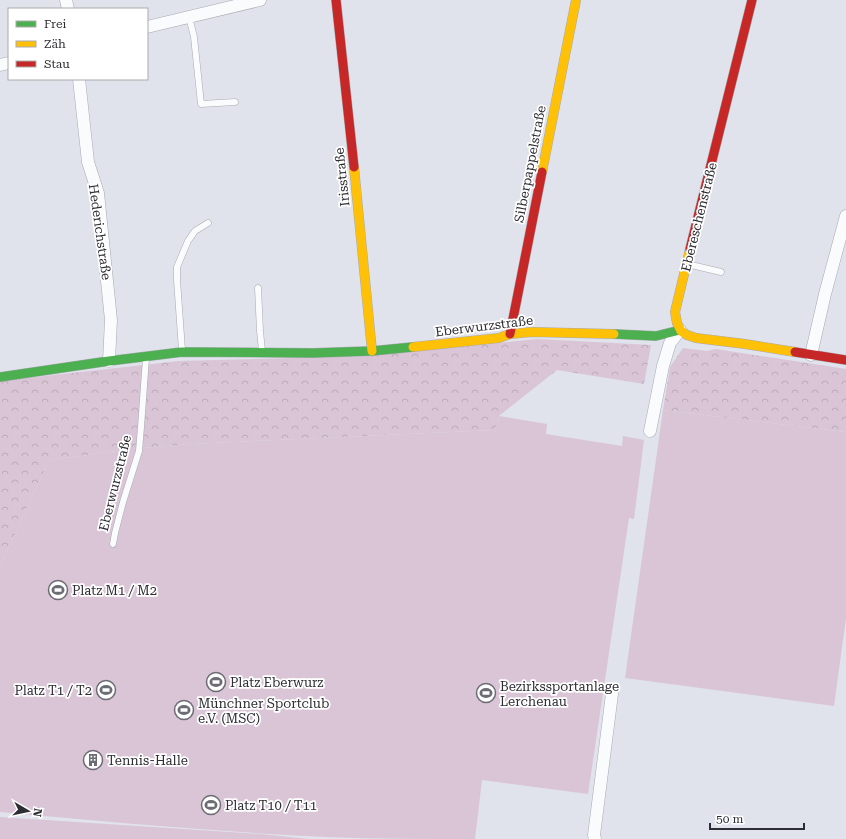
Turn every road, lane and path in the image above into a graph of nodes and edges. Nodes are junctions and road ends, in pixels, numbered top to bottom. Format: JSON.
{"nodes":[{"id":1,"x":260,"y":0,"type":"edge"},
{"id":2,"x":336,"y":0,"type":"edge"},
{"id":3,"x":576,"y":0,"type":"edge"},
{"id":4,"x":752,"y":0,"type":"edge"},
{"id":5,"x":189,"y":17,"type":"junction"},
{"id":6,"x":148,"y":27,"type":"edge"},
{"id":7,"x":79,"y":80,"type":"edge"},
{"id":8,"x":235,"y":102,"type":"dead end"},
{"id":9,"x":846,"y":216,"type":"edge"},
{"id":10,"x":208,"y":223,"type":"dead end"},
{"id":11,"x":687,"y":264,"type":"junction"},
{"id":12,"x":721,"y":272,"type":"dead end"},
{"id":13,"x":258,"y":288,"type":"dead end"},
{"id":14,"x":680,"y":330,"type":"junction"},
{"id":15,"x":510,"y":334,"type":"junction"},
{"id":16,"x":372,"y":351,"type":"junction"},
{"id":17,"x":182,"y":352,"type":"junction"},
{"id":18,"x":262,"y":352,"type":"junction"},
{"id":19,"x":811,"y":355,"type":"junction"},
{"id":20,"x":146,"y":356,"type":"junction"},
{"id":21,"x":846,"y":360,"type":"edge"},
{"id":22,"x":109,"y":361,"type":"junction"},
{"id":23,"x":0,"y":377,"type":"edge"},
{"id":24,"x":650,"y":431,"type":"dead end"},
{"id":25,"x":113,"y":544,"type":"dead end"},
{"id":26,"x":612,"y":694,"type":"dead end"},
{"id":27,"x":595,"y":839,"type":"edge"}],
"edges":[{"from":1,"to":5,"type":"street"},
{"from":2,"to":16,"type":"street","name":"Irisstraße"},
{"from":3,"to":15,"type":"street","name":"Silberpappelstraße"},
{"from":4,"to":11,"type":"street","name":"Ebereschenstraße"},
{"from":5,"to":6,"type":"street"},
{"from":5,"to":8,"type":"lane"},
{"from":7,"to":22,"type":"street","name":"Hederichstraße"},
{"from":9,"to":19,"type":"street"},
{"from":10,"to":17,"type":"lane"},
{"from":11,"to":12,"type":"lane"},
{"from":11,"to":14,"type":"street","name":"Ebereschenstraße"},
{"from":13,"to":18,"type":"lane"},
{"from":14,"to":15,"type":"street","name":"Eberwurzstraße"},
{"from":14,"to":19,"type":"street"},
{"from":14,"to":24,"type":"street"},
{"from":15,"to":16,"type":"street","name":"Eberwurzstraße"},
{"from":16,"to":18,"type":"street","name":"Eberwurzstraße"},
{"from":17,"to":18,"type":"street","name":"Eberwurzstraße"},
{"from":17,"to":20,"type":"street","name":"Eberwurzstraße"},
{"from":19,"to":21,"type":"street"},
{"from":20,"to":22,"type":"street","name":"Eberwurzstraße"},
{"from":20,"to":25,"type":"lane","name":"Eberwurzstraße"},
{"from":22,"to":23,"type":"street","name":"Eberwurzstraße"},
{"from":26,"to":27,"type":"street"}]}
